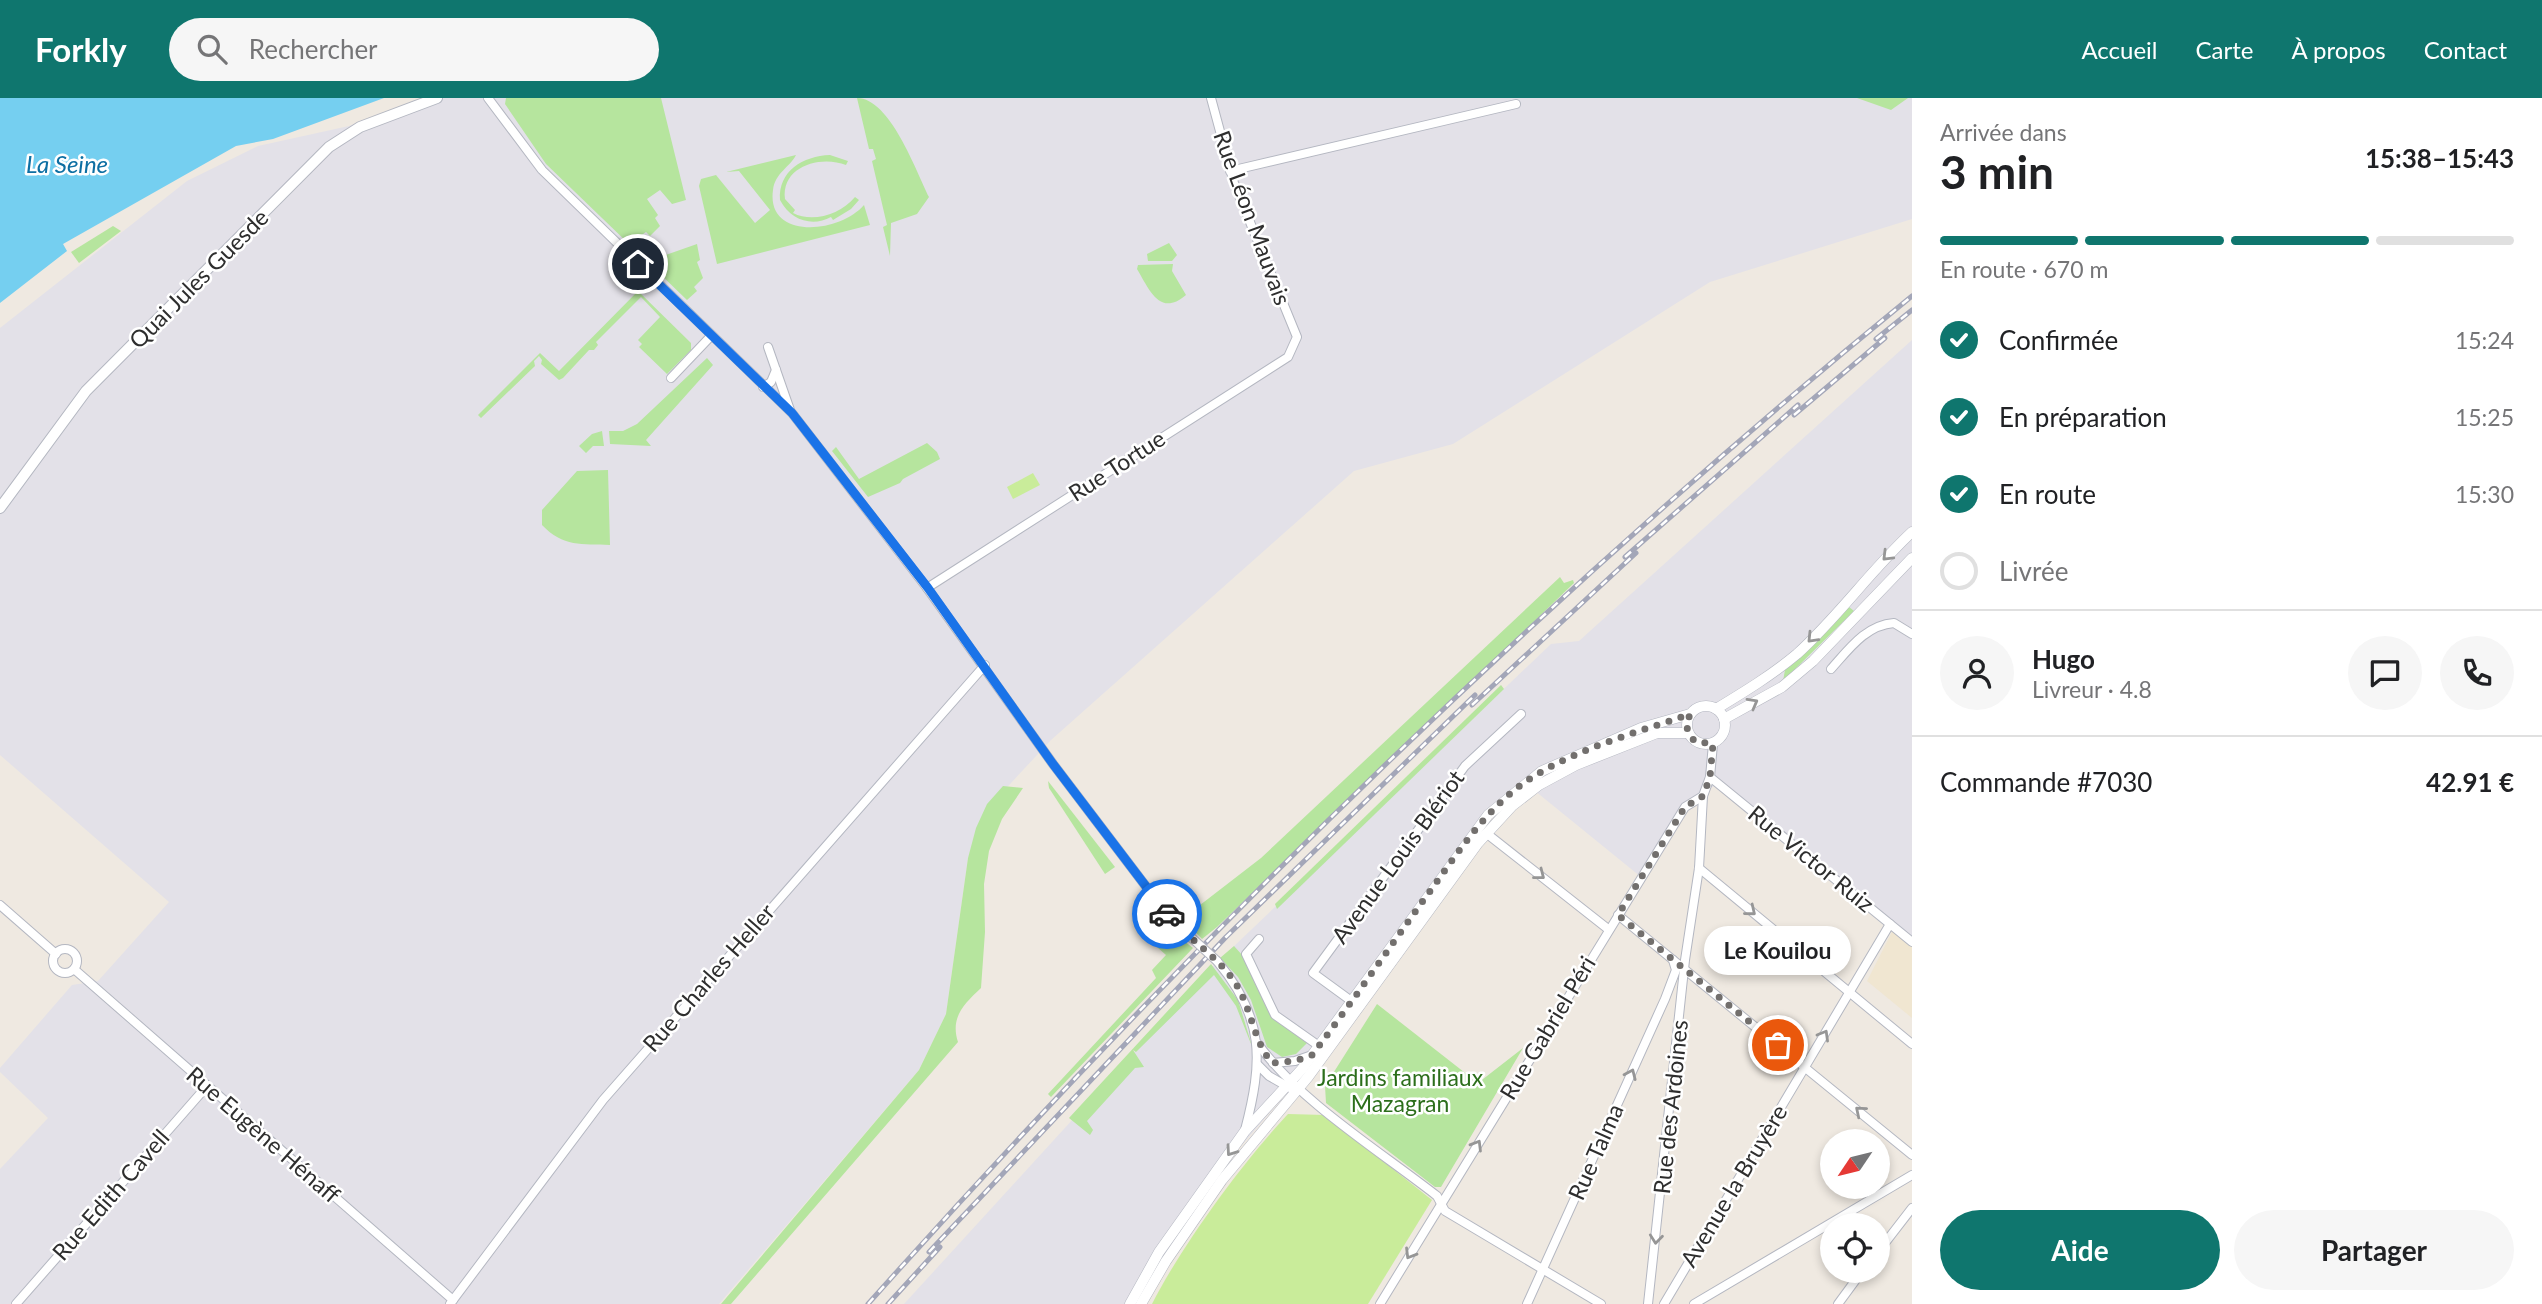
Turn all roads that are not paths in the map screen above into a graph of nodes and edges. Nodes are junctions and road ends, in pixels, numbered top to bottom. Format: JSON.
{"nodes":[{"id":1,"x":436,"y":98,"type":"edge"},
{"id":2,"x":488,"y":98,"type":"edge"},
{"id":3,"x":495,"y":98,"type":"edge"},
{"id":4,"x":1211,"y":98,"type":"edge"},
{"id":5,"x":1516,"y":104,"type":"dead end"},
{"id":6,"x":499,"y":111,"type":"junction"},
{"id":7,"x":1230,"y":171,"type":"junction"},
{"id":8,"x":711,"y":336,"type":"junction"},
{"id":9,"x":1297,"y":337,"type":"joint"},
{"id":10,"x":768,"y":347,"type":"dead end"},
{"id":11,"x":776,"y":370,"type":"junction"},
{"id":12,"x":671,"y":378,"type":"dead end"},
{"id":13,"x":763,"y":387,"type":"junction"},
{"id":14,"x":792,"y":413,"type":"junction"},
{"id":15,"x":0,"y":508,"type":"edge"},
{"id":16,"x":1912,"y":532,"type":"edge"},
{"id":17,"x":1912,"y":558,"type":"edge"},
{"id":18,"x":1861,"y":584,"type":"junction"},
{"id":19,"x":928,"y":588,"type":"junction"},
{"id":20,"x":1876,"y":595,"type":"junction"},
{"id":21,"x":1912,"y":634,"type":"edge"},
{"id":22,"x":985,"y":665,"type":"junction"},
{"id":23,"x":1831,"y":668,"type":"dead end"},
{"id":24,"x":1716,"y":709,"type":"junction"},
{"id":25,"x":1690,"y":714,"type":"junction"},
{"id":26,"x":1521,"y":715,"type":"dead end"},
{"id":27,"x":1724,"y":719,"type":"junction"},
{"id":28,"x":1688,"y":733,"type":"junction"},
{"id":29,"x":1713,"y":744,"type":"junction"},
{"id":30,"x":1710,"y":777,"type":"junction"},
{"id":31,"x":1703,"y":796,"type":"junction"},
{"id":32,"x":1486,"y":833,"type":"junction"},
{"id":33,"x":1699,"y":868,"type":"junction"},
{"id":34,"x":0,"y":905,"type":"edge"},
{"id":35,"x":1618,"y":915,"type":"junction"},
{"id":36,"x":1890,"y":924,"type":"junction"},
{"id":37,"x":1608,"y":929,"type":"junction"},
{"id":38,"x":1259,"y":939,"type":"dead end"},
{"id":39,"x":1912,"y":942,"type":"edge"},
{"id":40,"x":56,"y":954,"type":"junction"},
{"id":41,"x":1673,"y":960,"type":"junction"},
{"id":42,"x":1684,"y":967,"type":"junction"},
{"id":43,"x":74,"y":969,"type":"junction"},
{"id":44,"x":1849,"y":991,"type":"junction"},
{"id":45,"x":1664,"y":999,"type":"junction"},
{"id":46,"x":1350,"y":1000,"type":"junction"},
{"id":47,"x":1683,"y":1001,"type":"junction"},
{"id":48,"x":1258,"y":1044,"type":"junction"},
{"id":49,"x":1912,"y":1044,"type":"edge"},
{"id":50,"x":1315,"y":1050,"type":"junction"},
{"id":51,"x":1272,"y":1063,"type":"junction"},
{"id":52,"x":1258,"y":1065,"type":"junction"},
{"id":53,"x":1805,"y":1066,"type":"junction"},
{"id":54,"x":207,"y":1086,"type":"junction"},
{"id":55,"x":1293,"y":1086,"type":"junction"},
{"id":56,"x":1245,"y":1131,"type":"junction"},
{"id":57,"x":1912,"y":1155,"type":"edge"},
{"id":58,"x":1912,"y":1175,"type":"edge"},
{"id":59,"x":1441,"y":1204,"type":"junction"},
{"id":60,"x":1912,"y":1208,"type":"edge"},
{"id":61,"x":1890,"y":1236,"type":"edge"},
{"id":62,"x":1542,"y":1270,"type":"junction"},
{"id":63,"x":1853,"y":1283,"type":"edge"},
{"id":64,"x":451,"y":1302,"type":"edge"},
{"id":65,"x":16,"y":1304,"type":"edge"},
{"id":66,"x":1130,"y":1304,"type":"edge"},
{"id":67,"x":1141,"y":1304,"type":"edge"},
{"id":68,"x":1380,"y":1304,"type":"edge"},
{"id":69,"x":1527,"y":1304,"type":"edge"},
{"id":70,"x":1601,"y":1304,"type":"edge"},
{"id":71,"x":1648,"y":1304,"type":"edge"},
{"id":72,"x":1664,"y":1304,"type":"edge"},
{"id":73,"x":1694,"y":1304,"type":"edge"},
{"id":74,"x":1838,"y":1304,"type":"edge"}],
"edges":[{"from":1,"to":15,"type":"main road","name":"Quai Jules Guesde"},
{"from":2,"to":6,"type":"street"},
{"from":3,"to":6,"type":"street"},
{"from":4,"to":7,"type":"street","name":"Rue Léon Mauvais"},
{"from":5,"to":7,"type":"street"},
{"from":6,"to":8,"type":"street"},
{"from":7,"to":9,"type":"street","name":"Rue Léon Mauvais"},
{"from":8,"to":12,"type":"street"},
{"from":8,"to":13,"type":"street"},
{"from":9,"to":19,"type":"street","name":"Rue Tortue"},
{"from":10,"to":11,"type":"street"},
{"from":11,"to":13,"type":"street"},
{"from":11,"to":14,"type":"street"},
{"from":13,"to":14,"type":"street"},
{"from":14,"to":19,"type":"street"},
{"from":16,"to":18,"type":"street","one_way":true},
{"from":17,"to":20,"type":"street"},
{"from":18,"to":20,"type":"street"},
{"from":18,"to":24,"type":"street","one_way":true},
{"from":19,"to":22,"type":"street"},
{"from":27,"to":20,"type":"street","one_way":true},
{"from":21,"to":23,"type":"street"},
{"from":22,"to":48,"type":"street","bridge":true},
{"from":22,"to":64,"type":"street","name":"Rue Charles Heller"},
{"from":24,"to":25,"type":"street"},
{"from":24,"to":27,"type":"street"},
{"from":25,"to":28,"type":"street"},
{"from":25,"to":46,"type":"street"},
{"from":26,"to":46,"type":"street","name":"Avenue Louis Blériot"},
{"from":27,"to":29,"type":"street"},
{"from":28,"to":29,"type":"street"},
{"from":28,"to":32,"type":"street"},
{"from":29,"to":30,"type":"street","name":"Rue des Ardoines"},
{"from":30,"to":31,"type":"street","name":"Rue des Ardoines"},
{"from":30,"to":36,"type":"street","name":"Rue Victor Ruiz"},
{"from":31,"to":33,"type":"street","name":"Rue des Ardoines"},
{"from":31,"to":35,"type":"street","name":"Rue Gabriel Péri"},
{"from":32,"to":37,"type":"street","one_way":true},
{"from":32,"to":55,"type":"street"},
{"from":33,"to":42,"type":"street","name":"Rue des Ardoines"},
{"from":33,"to":44,"type":"street","one_way":true},
{"from":34,"to":40,"type":"street","name":"Rue Eugène Hénaff"},
{"from":35,"to":37,"type":"street","name":"Rue Gabriel Péri"},
{"from":35,"to":41,"type":"street"},
{"from":36,"to":39,"type":"street","name":"Rue Victor Ruiz"},
{"from":36,"to":44,"type":"street","name":"Avenue la Bruyère"},
{"from":59,"to":37,"type":"street","name":"Rue Gabriel Péri","one_way":true},
{"from":38,"to":50,"type":"street"},
{"from":40,"to":43,"type":"street","name":"Rue Eugène Hénaff"},
{"from":40,"to":43,"type":"street","name":"Rue Eugène Hénaff"},
{"from":41,"to":42,"type":"street"},
{"from":41,"to":45,"type":"street","name":"Rue Talma"},
{"from":42,"to":47,"type":"street","name":"Rue des Ardoines"},
{"from":42,"to":53,"type":"street"},
{"from":43,"to":54,"type":"street","name":"Rue Eugène Hénaff"},
{"from":44,"to":49,"type":"street"},
{"from":53,"to":44,"type":"street","name":"Avenue la Bruyère","one_way":true},
{"from":45,"to":47,"type":"street"},
{"from":62,"to":45,"type":"street","name":"Rue Talma","one_way":true},
{"from":46,"to":50,"type":"street"},
{"from":47,"to":71,"type":"street","name":"Rue des Ardoines","one_way":true},
{"from":48,"to":51,"type":"street"},
{"from":48,"to":52,"type":"street"},
{"from":50,"to":51,"type":"street"},
{"from":50,"to":55,"type":"street"},
{"from":51,"to":55,"type":"street"},
{"from":52,"to":55,"type":"street"},
{"from":52,"to":56,"type":"street"},
{"from":57,"to":53,"type":"street","one_way":true},
{"from":53,"to":72,"type":"street","name":"Avenue la Bruyère"},
{"from":54,"to":64,"type":"street","name":"Rue Eugène Hénaff"},
{"from":54,"to":65,"type":"street","name":"Rue Edith Cavell"},
{"from":55,"to":56,"type":"street"},
{"from":55,"to":59,"type":"street"},
{"from":55,"to":67,"type":"street"},
{"from":56,"to":66,"type":"street","one_way":true},
{"from":58,"to":73,"type":"street"},
{"from":59,"to":62,"type":"street"},
{"from":59,"to":68,"type":"street","name":"Rue Gabriel Péri","one_way":true},
{"from":60,"to":61,"type":"street"},
{"from":62,"to":69,"type":"street","name":"Rue Talma"},
{"from":62,"to":70,"type":"street"},
{"from":63,"to":74,"type":"street"}]}
